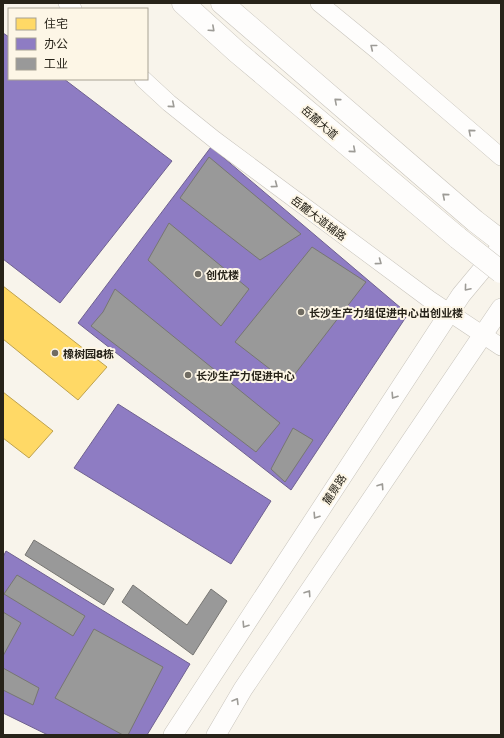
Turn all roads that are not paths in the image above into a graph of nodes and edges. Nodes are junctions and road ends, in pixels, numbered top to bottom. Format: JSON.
{"nodes":[{"id":1,"x":183,"y":3,"type":"edge"},
{"id":2,"x":222,"y":3,"type":"edge"},
{"id":3,"x":319,"y":3,"type":"edge"},
{"id":4,"x":144,"y":80,"type":"edge"},
{"id":5,"x":501,"y":157,"type":"edge"},
{"id":6,"x":501,"y":241,"type":"edge"},
{"id":7,"x":501,"y":247,"type":"edge"},
{"id":8,"x":501,"y":272,"type":"edge"},
{"id":9,"x":501,"y":308,"type":"edge"},
{"id":10,"x":449,"y":312,"type":"junction"},
{"id":11,"x":483,"y":335,"type":"junction"},
{"id":12,"x":501,"y":347,"type":"edge"},
{"id":13,"x":173,"y":735,"type":"edge"},
{"id":14,"x":216,"y":735,"type":"edge"}],
"edges":[{"from":1,"to":8,"type":"highway","name":"岳麓大道","one_way":true,"bridge":true},
{"from":6,"to":2,"type":"highway","one_way":true},
{"from":5,"to":3,"type":"main road","one_way":true},
{"from":4,"to":10,"type":"main road","name":"岳麓大道辅路","one_way":true},
{"from":7,"to":10,"type":"main road","name":"麓景路","one_way":true},
{"from":9,"to":11,"type":"main road"},
{"from":10,"to":11,"type":"main road","name":"岳麓大道辅路"},
{"from":10,"to":13,"type":"main road","name":"麓景路","one_way":true},
{"from":11,"to":12,"type":"main road","name":"岳麓大道辅路"},
{"from":14,"to":11,"type":"main road","one_way":true}]}
